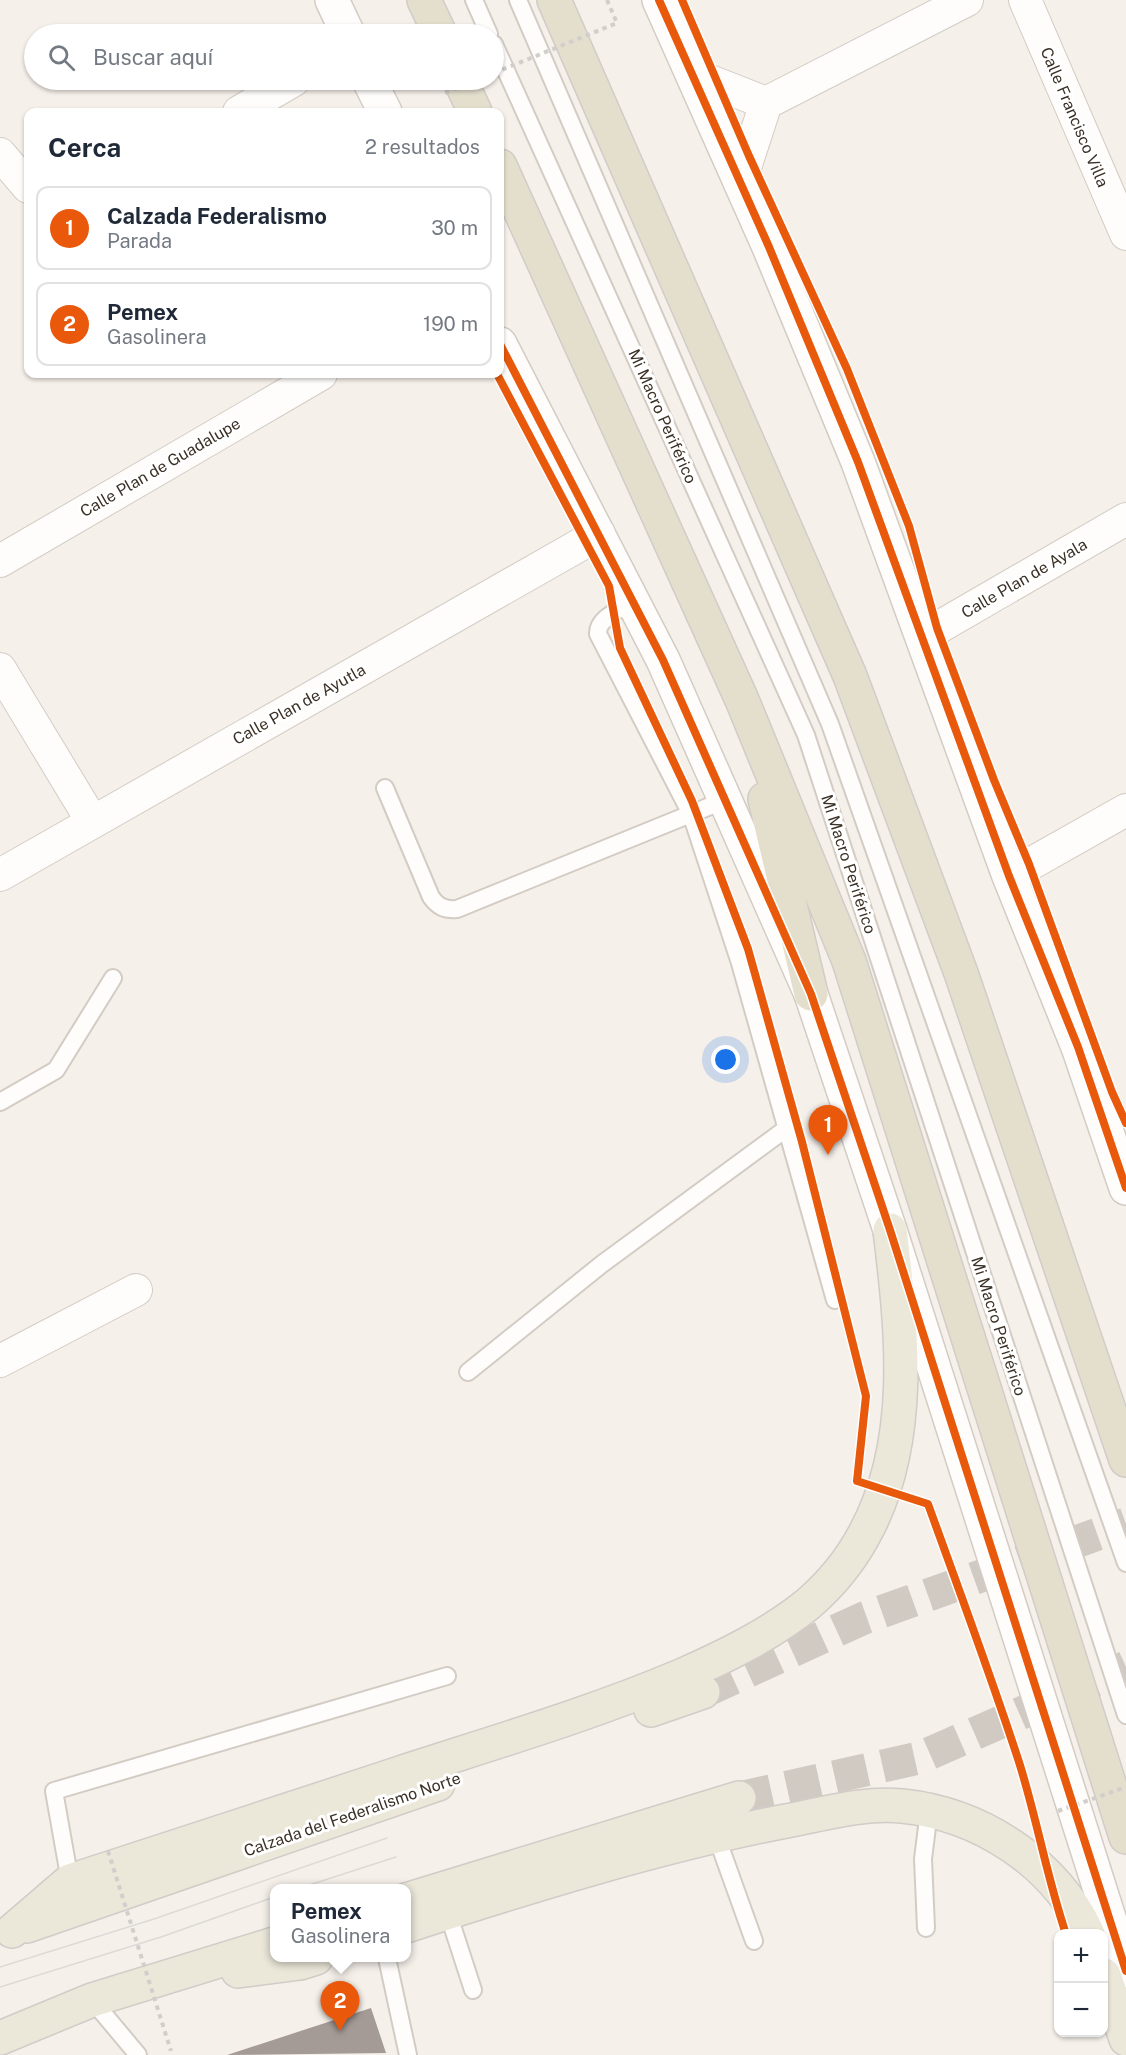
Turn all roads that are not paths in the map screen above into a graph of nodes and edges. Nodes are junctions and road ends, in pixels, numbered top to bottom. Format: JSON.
{"nodes":[{"id":1,"x":332,"y":0,"type":"edge"},
{"id":2,"x":424,"y":0,"type":"edge"},
{"id":3,"x":474,"y":0,"type":"edge"},
{"id":4,"x":519,"y":0,"type":"edge"},
{"id":5,"x":554,"y":0,"type":"edge"},
{"id":6,"x":659,"y":0,"type":"edge"},
{"id":7,"x":967,"y":0,"type":"edge"},
{"id":8,"x":1025,"y":0,"type":"edge"},
{"id":9,"x":343,"y":24,"type":"edge"},
{"id":10,"x":435,"y":24,"type":"edge"},
{"id":11,"x":485,"y":24,"type":"edge"},
{"id":12,"x":504,"y":66,"type":"edge"},
{"id":13,"x":692,"y":74,"type":"junction"},
{"id":14,"x":277,"y":90,"type":"edge"},
{"id":15,"x":374,"y":90,"type":"edge"},
{"id":16,"x":456,"y":90,"type":"edge"},
{"id":17,"x":765,"y":103,"type":"junction"},
{"id":18,"x":246,"y":108,"type":"edge"},
{"id":19,"x":383,"y":108,"type":"edge"},
{"id":20,"x":472,"y":108,"type":"edge"},
{"id":21,"x":0,"y":154,"type":"edge"},
{"id":22,"x":504,"y":175,"type":"edge"},
{"id":23,"x":24,"y":182,"type":"edge"},
{"id":24,"x":740,"y":183,"type":"junction"},
{"id":25,"x":1126,"y":234,"type":"edge"},
{"id":26,"x":504,"y":352,"type":"edge"},
{"id":27,"x":314,"y":378,"type":"edge"},
{"id":28,"x":1126,"y":519,"type":"edge"},
{"id":29,"x":599,"y":534,"type":"junction"},
{"id":30,"x":0,"y":561,"type":"edge"},
{"id":31,"x":633,"y":601,"type":"junction"},
{"id":32,"x":922,"y":636,"type":"junction"},
{"id":33,"x":0,"y":669,"type":"edge"},
{"id":34,"x":742,"y":700,"type":"junction"},
{"id":35,"x":385,"y":788,"type":"dead end"},
{"id":36,"x":725,"y":800,"type":"junction"},
{"id":37,"x":1126,"y":810,"type":"edge"},
{"id":38,"x":691,"y":814,"type":"junction"},
{"id":39,"x":92,"y":821,"type":"junction"},
{"id":40,"x":0,"y":875,"type":"edge"},
{"id":41,"x":1008,"y":876,"type":"junction"},
{"id":42,"x":113,"y":978,"type":"dead end"},
{"id":43,"x":811,"y":994,"type":"junction"},
{"id":44,"x":0,"y":1102,"type":"edge"},
{"id":45,"x":787,"y":1128,"type":"junction"},
{"id":46,"x":1126,"y":1188,"type":"edge"},
{"id":47,"x":890,"y":1230,"type":"junction"},
{"id":48,"x":136,"y":1290,"type":"dead end"},
{"id":49,"x":835,"y":1300,"type":"dead end"},
{"id":50,"x":0,"y":1361,"type":"edge"},
{"id":51,"x":468,"y":1372,"type":"dead end"},
{"id":52,"x":1126,"y":1460,"type":"edge"},
{"id":53,"x":1126,"y":1563,"type":"edge"},
{"id":54,"x":447,"y":1676,"type":"dead end"},
{"id":55,"x":703,"y":1692,"type":"tunnel mouth"},
{"id":56,"x":1126,"y":1715,"type":"edge"},
{"id":57,"x":739,"y":1798,"type":"tunnel mouth"},
{"id":58,"x":928,"y":1811,"type":"junction"},
{"id":59,"x":716,"y":1835,"type":"junction"},
{"id":60,"x":1126,"y":1837,"type":"edge"},
{"id":61,"x":70,"y":1881,"type":"junction"},
{"id":62,"x":411,"y":1898,"type":"edge"},
{"id":63,"x":448,"y":1913,"type":"junction"},
{"id":64,"x":411,"y":1924,"type":"edge"},
{"id":65,"x":926,"y":1928,"type":"dead end"},
{"id":66,"x":1085,"y":1929,"type":"edge"},
{"id":67,"x":6,"y":1933,"type":"edge"},
{"id":68,"x":754,"y":1941,"type":"dead end"},
{"id":69,"x":270,"y":1945,"type":"edge"},
{"id":70,"x":303,"y":1962,"type":"edge"},
{"id":71,"x":388,"y":1962,"type":"edge"},
{"id":72,"x":1126,"y":1971,"type":"edge"},
{"id":73,"x":155,"y":1981,"type":"junction"},
{"id":74,"x":1106,"y":1983,"type":"edge"},
{"id":75,"x":473,"y":1990,"type":"dead end"},
{"id":76,"x":92,"y":2000,"type":"junction"},
{"id":77,"x":1126,"y":2039,"type":"edge"},
{"id":78,"x":0,"y":2040,"type":"edge"},
{"id":79,"x":8,"y":2055,"type":"edge"},
{"id":80,"x":138,"y":2055,"type":"edge"},
{"id":81,"x":408,"y":2055,"type":"edge"}],
"edges":[{"from":1,"to":9,"type":"street"},
{"from":2,"to":10,"type":"highway"},
{"from":3,"to":11,"type":"lane"},
{"from":4,"to":53,"type":"lane","name":"Mi Macro Periférico"},
{"from":5,"to":52,"type":"highway"},
{"from":6,"to":13,"type":"street"},
{"from":7,"to":17,"type":"street"},
{"from":8,"to":25,"type":"street","name":"Calle Francisco Villa"},
{"from":12,"to":56,"type":"lane","name":"Mi Macro Periférico"},
{"from":13,"to":17,"type":"street"},
{"from":13,"to":24,"type":"street"},
{"from":14,"to":18,"type":"street"},
{"from":15,"to":19,"type":"street"},
{"from":16,"to":20,"type":"highway"},
{"from":17,"to":24,"type":"street"},
{"from":21,"to":23,"type":"street"},
{"from":22,"to":34,"type":"highway"},
{"from":24,"to":32,"type":"street"},
{"from":26,"to":29,"type":"street"},
{"from":27,"to":30,"type":"street","name":"Calle Plan de Guadalupe"},
{"from":28,"to":32,"type":"street","name":"Calle Plan de Ayala"},
{"from":29,"to":31,"type":"street"},
{"from":29,"to":39,"type":"street","name":"Calle Plan de Ayutla"},
{"from":31,"to":36,"type":"street"},
{"from":31,"to":38,"type":"lane"},
{"from":32,"to":41,"type":"street"},
{"from":33,"to":39,"type":"street"},
{"from":34,"to":43,"type":"highway"},
{"from":34,"to":60,"type":"highway"},
{"from":35,"to":38,"type":"lane"},
{"from":36,"to":38,"type":"lane"},
{"from":36,"to":43,"type":"street"},
{"from":37,"to":41,"type":"street"},
{"from":38,"to":45,"type":"lane"},
{"from":39,"to":40,"type":"street","name":"Calle Plan de Ayutla"},
{"from":41,"to":46,"type":"street"},
{"from":42,"to":44,"type":"lane"},
{"from":43,"to":47,"type":"street"},
{"from":45,"to":49,"type":"lane"},
{"from":45,"to":51,"type":"lane"},
{"from":47,"to":61,"type":"main road"},
{"from":47,"to":72,"type":"street"},
{"from":48,"to":50,"type":"street"},
{"from":54,"to":61,"type":"lane"},
{"from":55,"to":67,"type":"main road","name":"Calzada del Federalismo Norte"},
{"from":57,"to":62,"type":"main road"},
{"from":58,"to":59,"type":"main road"},
{"from":58,"to":65,"type":"lane"},
{"from":58,"to":66,"type":"main road"},
{"from":59,"to":63,"type":"main road"},
{"from":59,"to":68,"type":"lane"},
{"from":61,"to":67,"type":"main road"},
{"from":63,"to":64,"type":"main road"},
{"from":63,"to":75,"type":"lane"},
{"from":69,"to":73,"type":"main road"},
{"from":70,"to":73,"type":"main road"},
{"from":71,"to":81,"type":"lane"},
{"from":73,"to":76,"type":"main road"},
{"from":74,"to":77,"type":"main road"},
{"from":76,"to":78,"type":"main road"},
{"from":76,"to":80,"type":"lane"},
{"from":78,"to":79,"type":"lane"}]}
